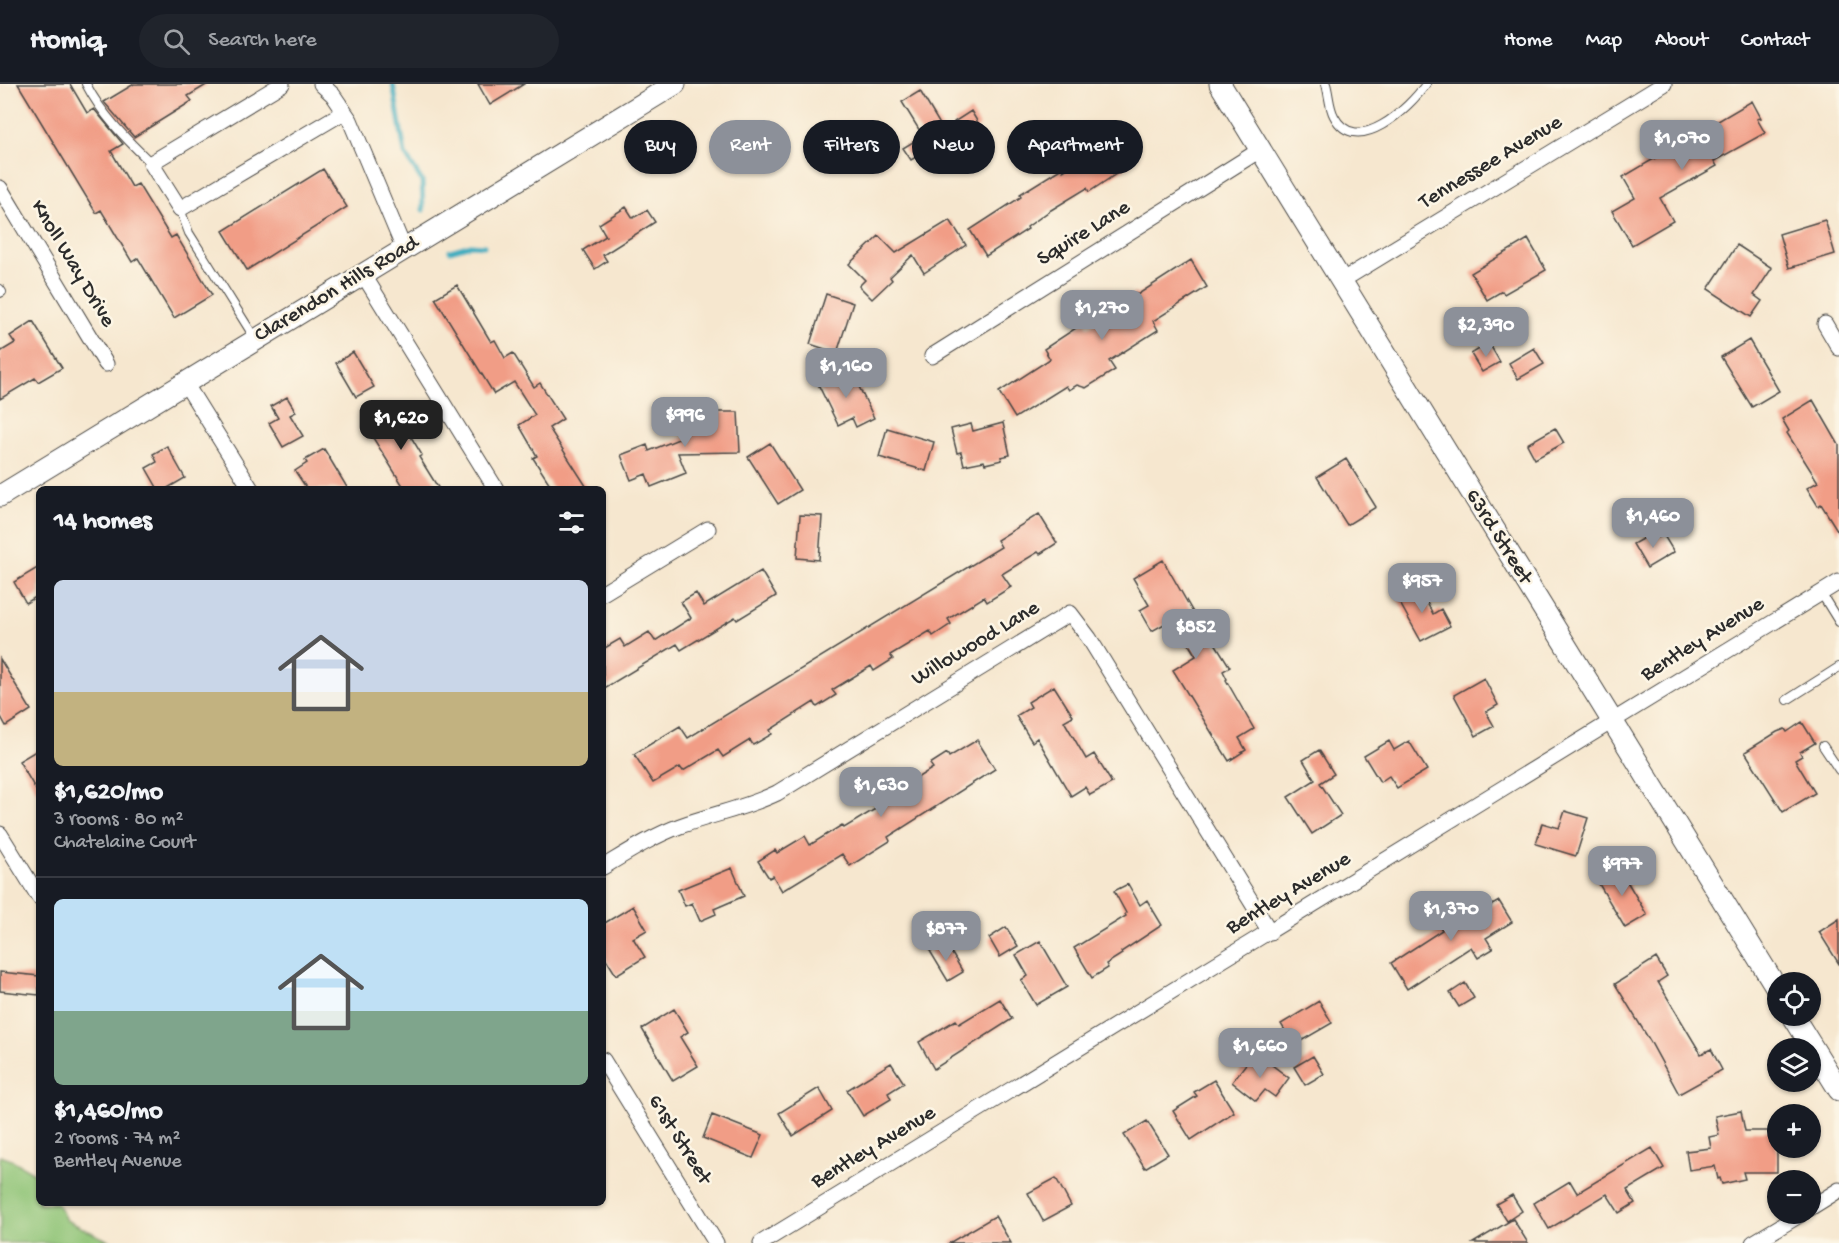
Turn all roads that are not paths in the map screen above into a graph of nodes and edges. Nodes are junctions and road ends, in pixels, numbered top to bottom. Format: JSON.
{"nodes":[{"id":1,"x":86,"y":84,"type":"edge"},
{"id":2,"x":282,"y":84,"type":"edge"},
{"id":3,"x":321,"y":84,"type":"edge"},
{"id":4,"x":675,"y":84,"type":"edge"},
{"id":5,"x":1220,"y":84,"type":"edge"},
{"id":6,"x":1326,"y":84,"type":"edge"},
{"id":7,"x":1426,"y":84,"type":"edge"},
{"id":8,"x":1664,"y":84,"type":"edge"},
{"id":9,"x":344,"y":112,"type":"junction"},
{"id":10,"x":1260,"y":150,"type":"junction"},
{"id":11,"x":151,"y":163,"type":"junction"},
{"id":12,"x":0,"y":188,"type":"edge"},
{"id":13,"x":180,"y":209,"type":"junction"},
{"id":14,"x":404,"y":249,"type":"junction"},
{"id":15,"x":363,"y":274,"type":"junction"},
{"id":16,"x":1341,"y":281,"type":"junction"},
{"id":17,"x":1825,"y":324,"type":"dead end"},
{"id":18,"x":256,"y":340,"type":"junction"},
{"id":19,"x":1839,"y":348,"type":"edge"},
{"id":20,"x":932,"y":356,"type":"dead end"},
{"id":21,"x":106,"y":364,"type":"dead end"},
{"id":22,"x":185,"y":383,"type":"junction"},
{"id":23,"x":249,"y":486,"type":"edge"},
{"id":24,"x":494,"y":486,"type":"edge"},
{"id":25,"x":0,"y":496,"type":"edge"},
{"id":26,"x":708,"y":529,"type":"dead end"},
{"id":27,"x":1839,"y":582,"type":"edge"},
{"id":28,"x":606,"y":591,"type":"edge"},
{"id":29,"x":1821,"y":593,"type":"junction"},
{"id":30,"x":1839,"y":622,"type":"edge"},
{"id":31,"x":1839,"y":668,"type":"edge"},
{"id":32,"x":1787,"y":700,"type":"dead end"},
{"id":33,"x":1612,"y":722,"type":"junction"},
{"id":34,"x":1823,"y":746,"type":"dead end"},
{"id":35,"x":1839,"y":770,"type":"edge"},
{"id":36,"x":0,"y":834,"type":"edge"},
{"id":37,"x":606,"y":865,"type":"edge"},
{"id":38,"x":36,"y":892,"type":"edge"},
{"id":39,"x":1270,"y":932,"type":"junction"},
{"id":40,"x":1767,"y":972,"type":"edge"},
{"id":41,"x":1799,"y":1026,"type":"edge"},
{"id":42,"x":606,"y":1065,"type":"edge"},
{"id":43,"x":1839,"y":1090,"type":"edge"},
{"id":44,"x":1839,"y":1190,"type":"edge"},
{"id":45,"x":1821,"y":1201,"type":"edge"},
{"id":46,"x":1784,"y":1224,"type":"edge"},
{"id":47,"x":716,"y":1243,"type":"edge"},
{"id":48,"x":761,"y":1243,"type":"edge"},
{"id":49,"x":1753,"y":1243,"type":"edge"}],
"edges":[{"from":1,"to":11,"type":"lane"},
{"from":2,"to":11,"type":"street"},
{"from":3,"to":9,"type":"street"},
{"from":4,"to":14,"type":"main road","name":"Clarendon Hills Road"},
{"from":5,"to":10,"type":"main road","name":"63rd Street"},
{"from":6,"to":7,"type":"lane"},
{"from":8,"to":16,"type":"street","name":"Tennessee Avenue"},
{"from":9,"to":13,"type":"street"},
{"from":9,"to":14,"type":"street"},
{"from":10,"to":16,"type":"main road","name":"63rd Street"},
{"from":10,"to":20,"type":"street","name":"Squire Lane"},
{"from":11,"to":13,"type":"street"},
{"from":12,"to":21,"type":"street","name":"Knoll Way Drive"},
{"from":13,"to":18,"type":"lane"},
{"from":14,"to":15,"type":"main road","name":"Clarendon Hills Road"},
{"from":15,"to":18,"type":"main road","name":"Clarendon Hills Road"},
{"from":15,"to":24,"type":"street"},
{"from":16,"to":33,"type":"main road","name":"63rd Street"},
{"from":17,"to":19,"type":"street"},
{"from":18,"to":22,"type":"main road","name":"Clarendon Hills Road"},
{"from":22,"to":23,"type":"street"},
{"from":22,"to":25,"type":"main road","name":"Clarendon Hills Road"},
{"from":26,"to":28,"type":"street"},
{"from":27,"to":29,"type":"street","name":"Bentley Avenue"},
{"from":29,"to":30,"type":"lane"},
{"from":29,"to":33,"type":"street","name":"Bentley Avenue"},
{"from":31,"to":32,"type":"lane"},
{"from":33,"to":39,"type":"street","name":"Bentley Avenue"},
{"from":33,"to":40,"type":"main road","name":"63rd Street"},
{"from":34,"to":35,"type":"lane"},
{"from":36,"to":38,"type":"street"},
{"from":37,"to":39,"type":"street","name":"Willowood Lane"},
{"from":39,"to":48,"type":"street","name":"Bentley Avenue"},
{"from":41,"to":43,"type":"main road"},
{"from":42,"to":47,"type":"street","name":"61st Street"},
{"from":44,"to":45,"type":"street"},
{"from":46,"to":49,"type":"street"}]}
